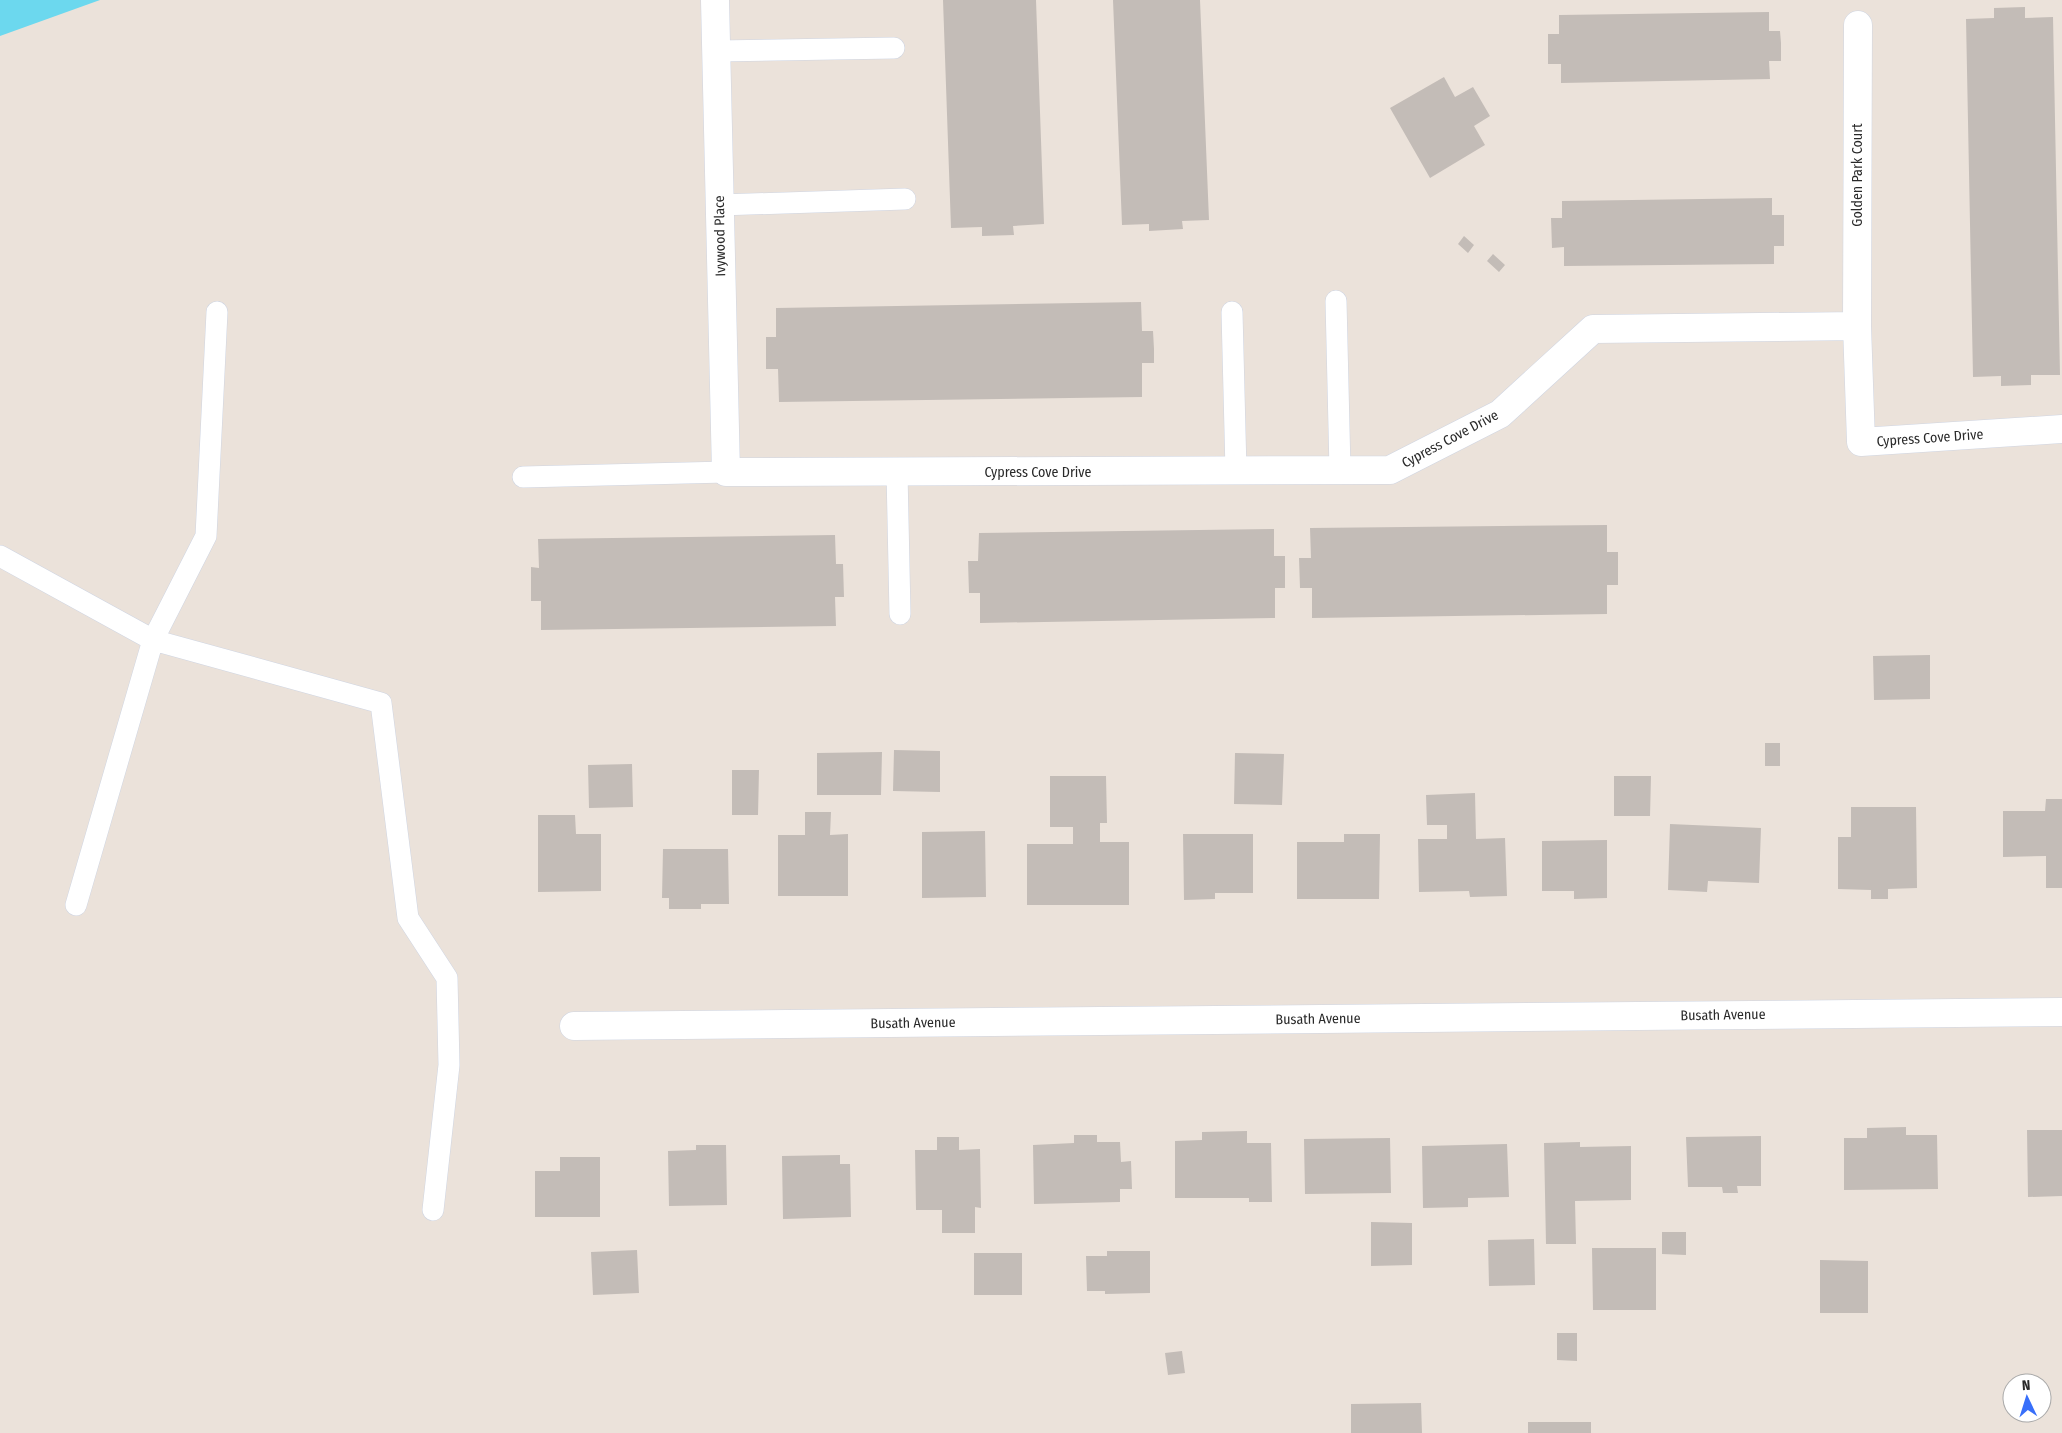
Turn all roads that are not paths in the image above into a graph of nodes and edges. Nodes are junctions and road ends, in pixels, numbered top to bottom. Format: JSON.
{"nodes":[{"id":1,"x":716,"y":0,"type":"edge"},
{"id":2,"x":1858,"y":25,"type":"dead end"},
{"id":3,"x":894,"y":48,"type":"dead end"},
{"id":4,"x":717,"y":51,"type":"junction"},
{"id":5,"x":905,"y":199,"type":"dead end"},
{"id":6,"x":720,"y":205,"type":"junction"},
{"id":7,"x":1336,"y":301,"type":"dead end"},
{"id":8,"x":216,"y":312,"type":"dead end"},
{"id":9,"x":1232,"y":312,"type":"dead end"},
{"id":10,"x":1857,"y":326,"type":"junction"},
{"id":11,"x":2062,"y":429,"type":"edge"},
{"id":12,"x":1340,"y":470,"type":"junction"},
{"id":13,"x":1236,"y":471,"type":"junction"},
{"id":14,"x":726,"y":472,"type":"junction"},
{"id":15,"x":897,"y":472,"type":"junction"},
{"id":16,"x":523,"y":477,"type":"dead end"},
{"id":17,"x":0,"y":556,"type":"edge"},
{"id":18,"x":900,"y":614,"type":"dead end"},
{"id":19,"x":153,"y":640,"type":"junction"},
{"id":20,"x":76,"y":905,"type":"dead end"},
{"id":21,"x":2062,"y":1012,"type":"edge"},
{"id":22,"x":574,"y":1026,"type":"dead end"},
{"id":23,"x":433,"y":1210,"type":"dead end"}],
"edges":[{"from":1,"to":4,"type":"street","name":"Ivywood Place"},
{"from":2,"to":10,"type":"street","name":"Golden Park Court"},
{"from":3,"to":4,"type":"lane"},
{"from":4,"to":6,"type":"street","name":"Ivywood Place"},
{"from":5,"to":6,"type":"lane"},
{"from":6,"to":14,"type":"street","name":"Ivywood Place"},
{"from":7,"to":12,"type":"lane"},
{"from":8,"to":19,"type":"lane"},
{"from":9,"to":13,"type":"lane"},
{"from":10,"to":11,"type":"street","name":"Cypress Cove Drive"},
{"from":10,"to":12,"type":"street","name":"Cypress Cove Drive"},
{"from":12,"to":13,"type":"street","name":"Cypress Cove Drive"},
{"from":13,"to":15,"type":"street","name":"Cypress Cove Drive"},
{"from":14,"to":15,"type":"street","name":"Cypress Cove Drive"},
{"from":14,"to":16,"type":"lane"},
{"from":15,"to":18,"type":"lane"},
{"from":17,"to":19,"type":"lane"},
{"from":19,"to":20,"type":"lane"},
{"from":19,"to":23,"type":"lane"},
{"from":21,"to":22,"type":"street","name":"Busath Avenue"}]}
